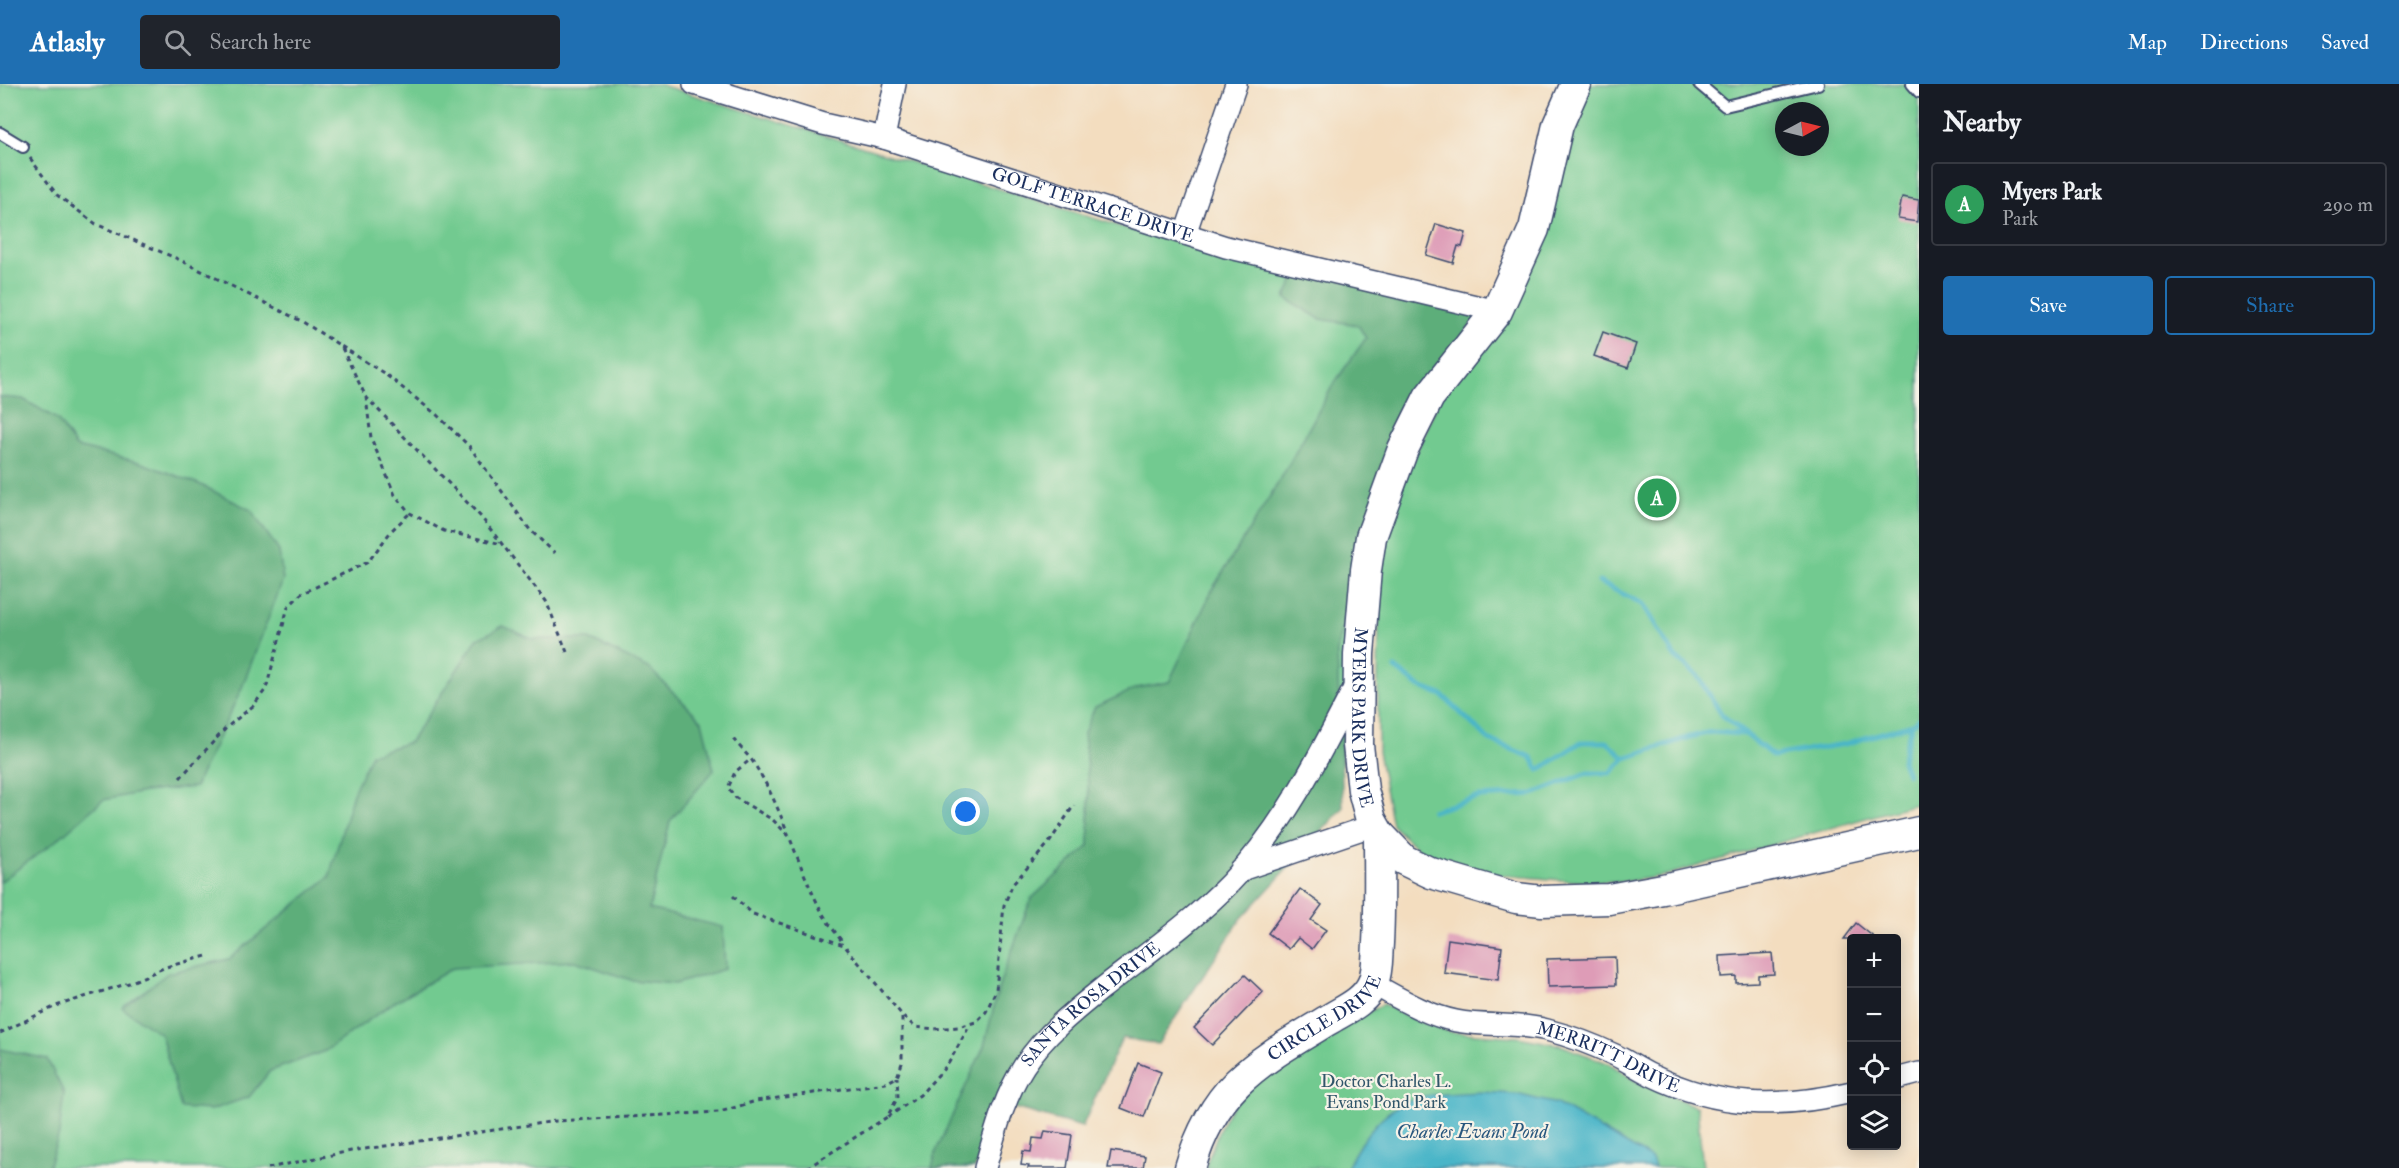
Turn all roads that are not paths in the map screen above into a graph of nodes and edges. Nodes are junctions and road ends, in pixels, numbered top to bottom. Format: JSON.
{"nodes":[{"id":1,"x":694,"y":84,"type":"edge"},
{"id":2,"x":895,"y":84,"type":"edge"},
{"id":3,"x":1236,"y":84,"type":"edge"},
{"id":4,"x":1553,"y":84,"type":"edge"},
{"id":5,"x":1576,"y":84,"type":"edge"},
{"id":6,"x":1699,"y":84,"type":"edge"},
{"id":7,"x":1818,"y":84,"type":"edge"},
{"id":8,"x":1912,"y":84,"type":"edge"},
{"id":9,"x":1805,"y":86,"type":"edge"},
{"id":10,"x":1919,"y":92,"type":"edge"},
{"id":11,"x":1558,"y":125,"type":"junction"},
{"id":12,"x":0,"y":133,"type":"edge"},
{"id":13,"x":885,"y":138,"type":"junction"},
{"id":14,"x":22,"y":147,"type":"road end"},
{"id":15,"x":1185,"y":234,"type":"junction"},
{"id":16,"x":1497,"y":311,"type":"junction"},
{"id":17,"x":1359,"y":678,"type":"junction"},
{"id":18,"x":1376,"y":829,"type":"junction"},
{"id":19,"x":1919,"y":832,"type":"edge"},
{"id":20,"x":1240,"y":871,"type":"junction"},
{"id":21,"x":1373,"y":984,"type":"junction"},
{"id":22,"x":1919,"y":1073,"type":"edge"},
{"id":23,"x":1901,"y":1078,"type":"edge"},
{"id":24,"x":1847,"y":1093,"type":"edge"},
{"id":25,"x":985,"y":1168,"type":"edge"},
{"id":26,"x":1190,"y":1168,"type":"edge"}],
"edges":[{"from":1,"to":13,"type":"street","name":"GOLF TERRACE DRIVE"},
{"from":2,"to":13,"type":"street"},
{"from":3,"to":15,"type":"street"},
{"from":4,"to":11,"type":"street"},
{"from":5,"to":11,"type":"street","name":"MYERS PARK DRIVE"},
{"from":6,"to":9,"type":"lane"},
{"from":7,"to":9,"type":"lane"},
{"from":8,"to":10,"type":"lane"},
{"from":11,"to":16,"type":"street","name":"MYERS PARK DRIVE"},
{"from":12,"to":14,"type":"lane"},
{"from":13,"to":15,"type":"street","name":"GOLF TERRACE DRIVE"},
{"from":15,"to":16,"type":"street","name":"GOLF TERRACE DRIVE"},
{"from":16,"to":17,"type":"street","name":"MYERS PARK DRIVE"},
{"from":17,"to":18,"type":"street","name":"MYERS PARK DRIVE"},
{"from":17,"to":20,"type":"street","name":"SANTA ROSA DRIVE"},
{"from":18,"to":19,"type":"street","name":"MYERS PARK DRIVE"},
{"from":18,"to":20,"type":"street","name":"SANTA ROSA DRIVE"},
{"from":18,"to":21,"type":"street","name":"CIRCLE DRIVE"},
{"from":20,"to":25,"type":"street","name":"SANTA ROSA DRIVE"},
{"from":21,"to":24,"type":"street","name":"MERRITT DRIVE"},
{"from":21,"to":26,"type":"street","name":"CIRCLE DRIVE"},
{"from":22,"to":23,"type":"street"}]}
